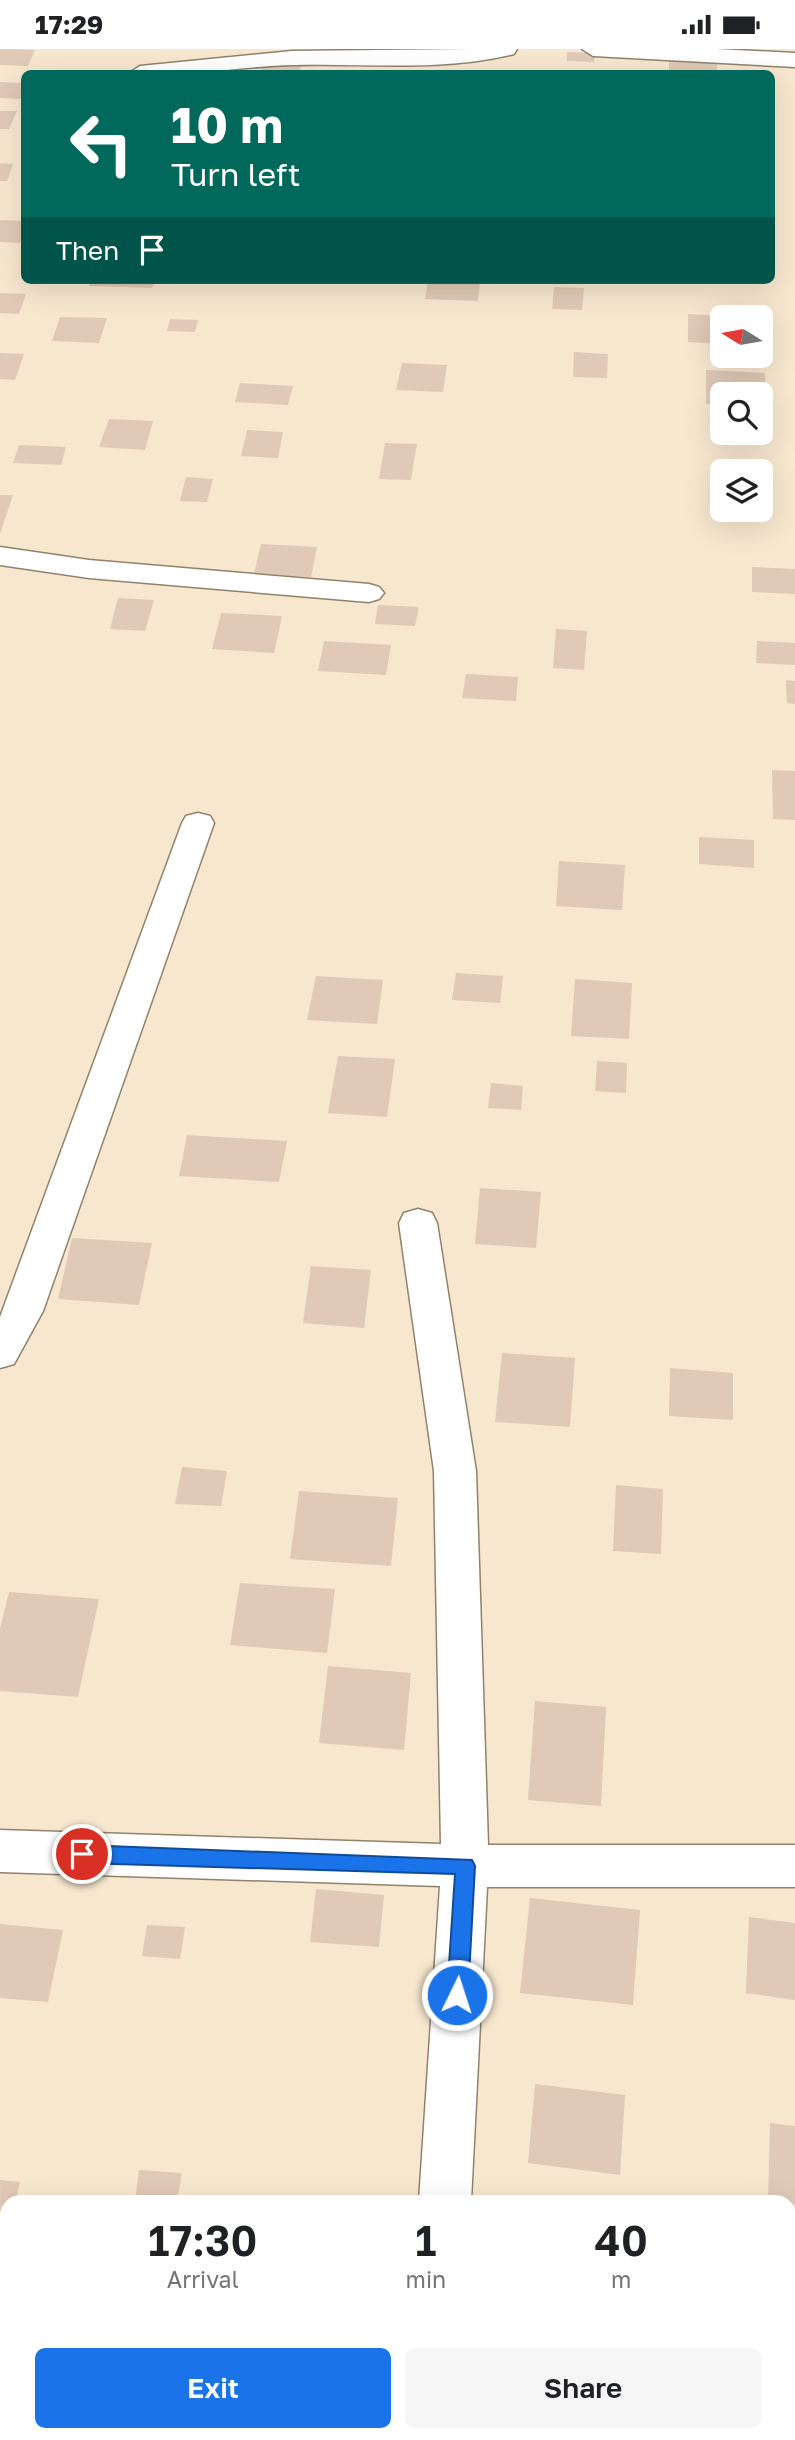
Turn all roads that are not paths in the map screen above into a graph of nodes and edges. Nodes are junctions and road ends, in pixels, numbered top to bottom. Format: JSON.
{"nodes":[{"id":1,"x":506,"y":49,"type":"edge"},
{"id":2,"x":593,"y":49,"type":"edge"},
{"id":3,"x":795,"y":60,"type":"edge"},
{"id":4,"x":170,"y":70,"type":"edge"},
{"id":5,"x":0,"y":556,"type":"edge"},
{"id":6,"x":369,"y":593,"type":"dead end"},
{"id":7,"x":198,"y":823,"type":"dead end"},
{"id":8,"x":418,"y":1223,"type":"dead end"},
{"id":9,"x":0,"y":1353,"type":"edge"},
{"id":10,"x":0,"y":1851,"type":"edge"},
{"id":11,"x":465,"y":1866,"type":"junction"},
{"id":12,"x":795,"y":1866,"type":"edge"},
{"id":13,"x":445,"y":2195,"type":"edge"}],
"edges":[{"from":1,"to":4,"type":"street"},
{"from":2,"to":3,"type":"street"},
{"from":5,"to":6,"type":"street"},
{"from":7,"to":9,"type":"street"},
{"from":8,"to":11,"type":"street"},
{"from":10,"to":11,"type":"street"},
{"from":11,"to":12,"type":"street"},
{"from":11,"to":13,"type":"street"}]}
